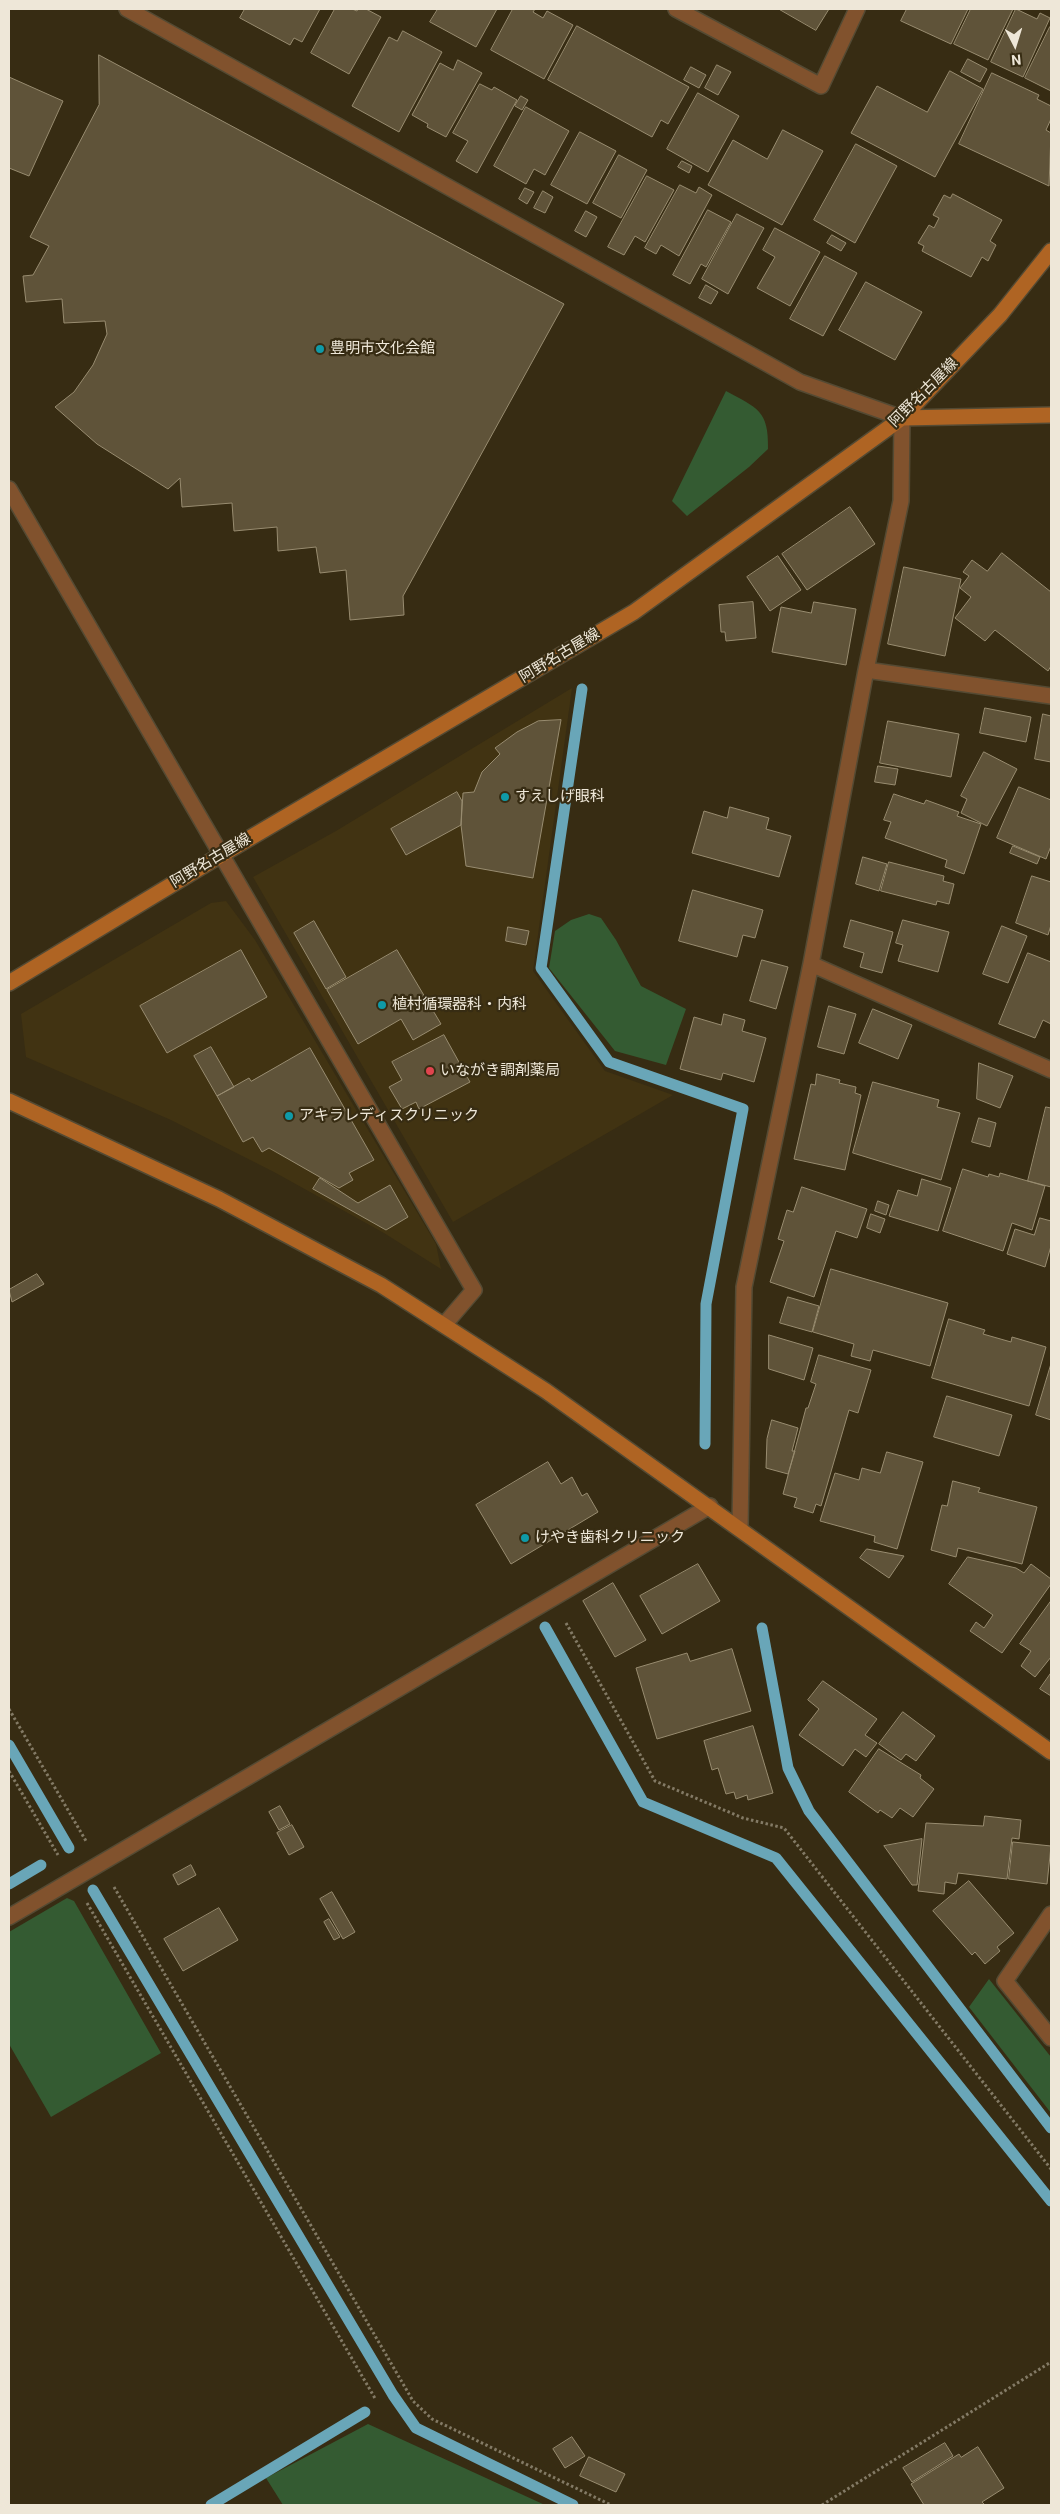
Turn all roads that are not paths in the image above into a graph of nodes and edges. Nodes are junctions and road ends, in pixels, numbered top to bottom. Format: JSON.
{"nodes":[{"id":1,"x":127,"y":9,"type":"edge"},
{"id":2,"x":676,"y":9,"type":"edge"},
{"id":3,"x":857,"y":9,"type":"edge"},
{"id":4,"x":1051,"y":251,"type":"edge"},
{"id":5,"x":1051,"y":415,"type":"edge"},
{"id":6,"x":902,"y":418,"type":"junction"},
{"id":7,"x":9,"y":489,"type":"edge"},
{"id":8,"x":866,"y":670,"type":"junction"},
{"id":9,"x":1051,"y":696,"type":"edge"},
{"id":10,"x":221,"y":855,"type":"junction"},
{"id":11,"x":811,"y":964,"type":"junction"},
{"id":12,"x":9,"y":983,"type":"edge"},
{"id":13,"x":1051,"y":1070,"type":"edge"},
{"id":14,"x":9,"y":1101,"type":"edge"},
{"id":15,"x":444,"y":1325,"type":"junction"},
{"id":16,"x":710,"y":1506,"type":"junction"},
{"id":17,"x":740,"y":1529,"type":"junction"},
{"id":18,"x":1051,"y":1752,"type":"edge"},
{"id":19,"x":1051,"y":1914,"type":"edge"},
{"id":20,"x":9,"y":1917,"type":"edge"},
{"id":21,"x":1051,"y":2038,"type":"edge"}],
"edges":[{"from":1,"to":6,"type":"street"},
{"from":2,"to":3,"type":"street"},
{"from":4,"to":6,"type":"street","name":"阿野名古屋線"},
{"from":5,"to":6,"type":"street"},
{"from":6,"to":8,"type":"street"},
{"from":6,"to":10,"type":"street","name":"阿野名古屋線"},
{"from":7,"to":10,"type":"street"},
{"from":8,"to":9,"type":"street"},
{"from":8,"to":11,"type":"street"},
{"from":10,"to":12,"type":"street","name":"阿野名古屋線"},
{"from":10,"to":15,"type":"street"},
{"from":11,"to":13,"type":"street"},
{"from":11,"to":17,"type":"street"},
{"from":14,"to":15,"type":"street"},
{"from":15,"to":16,"type":"street"},
{"from":16,"to":17,"type":"street"},
{"from":16,"to":20,"type":"street"},
{"from":17,"to":18,"type":"street"},
{"from":19,"to":21,"type":"street"}]}
